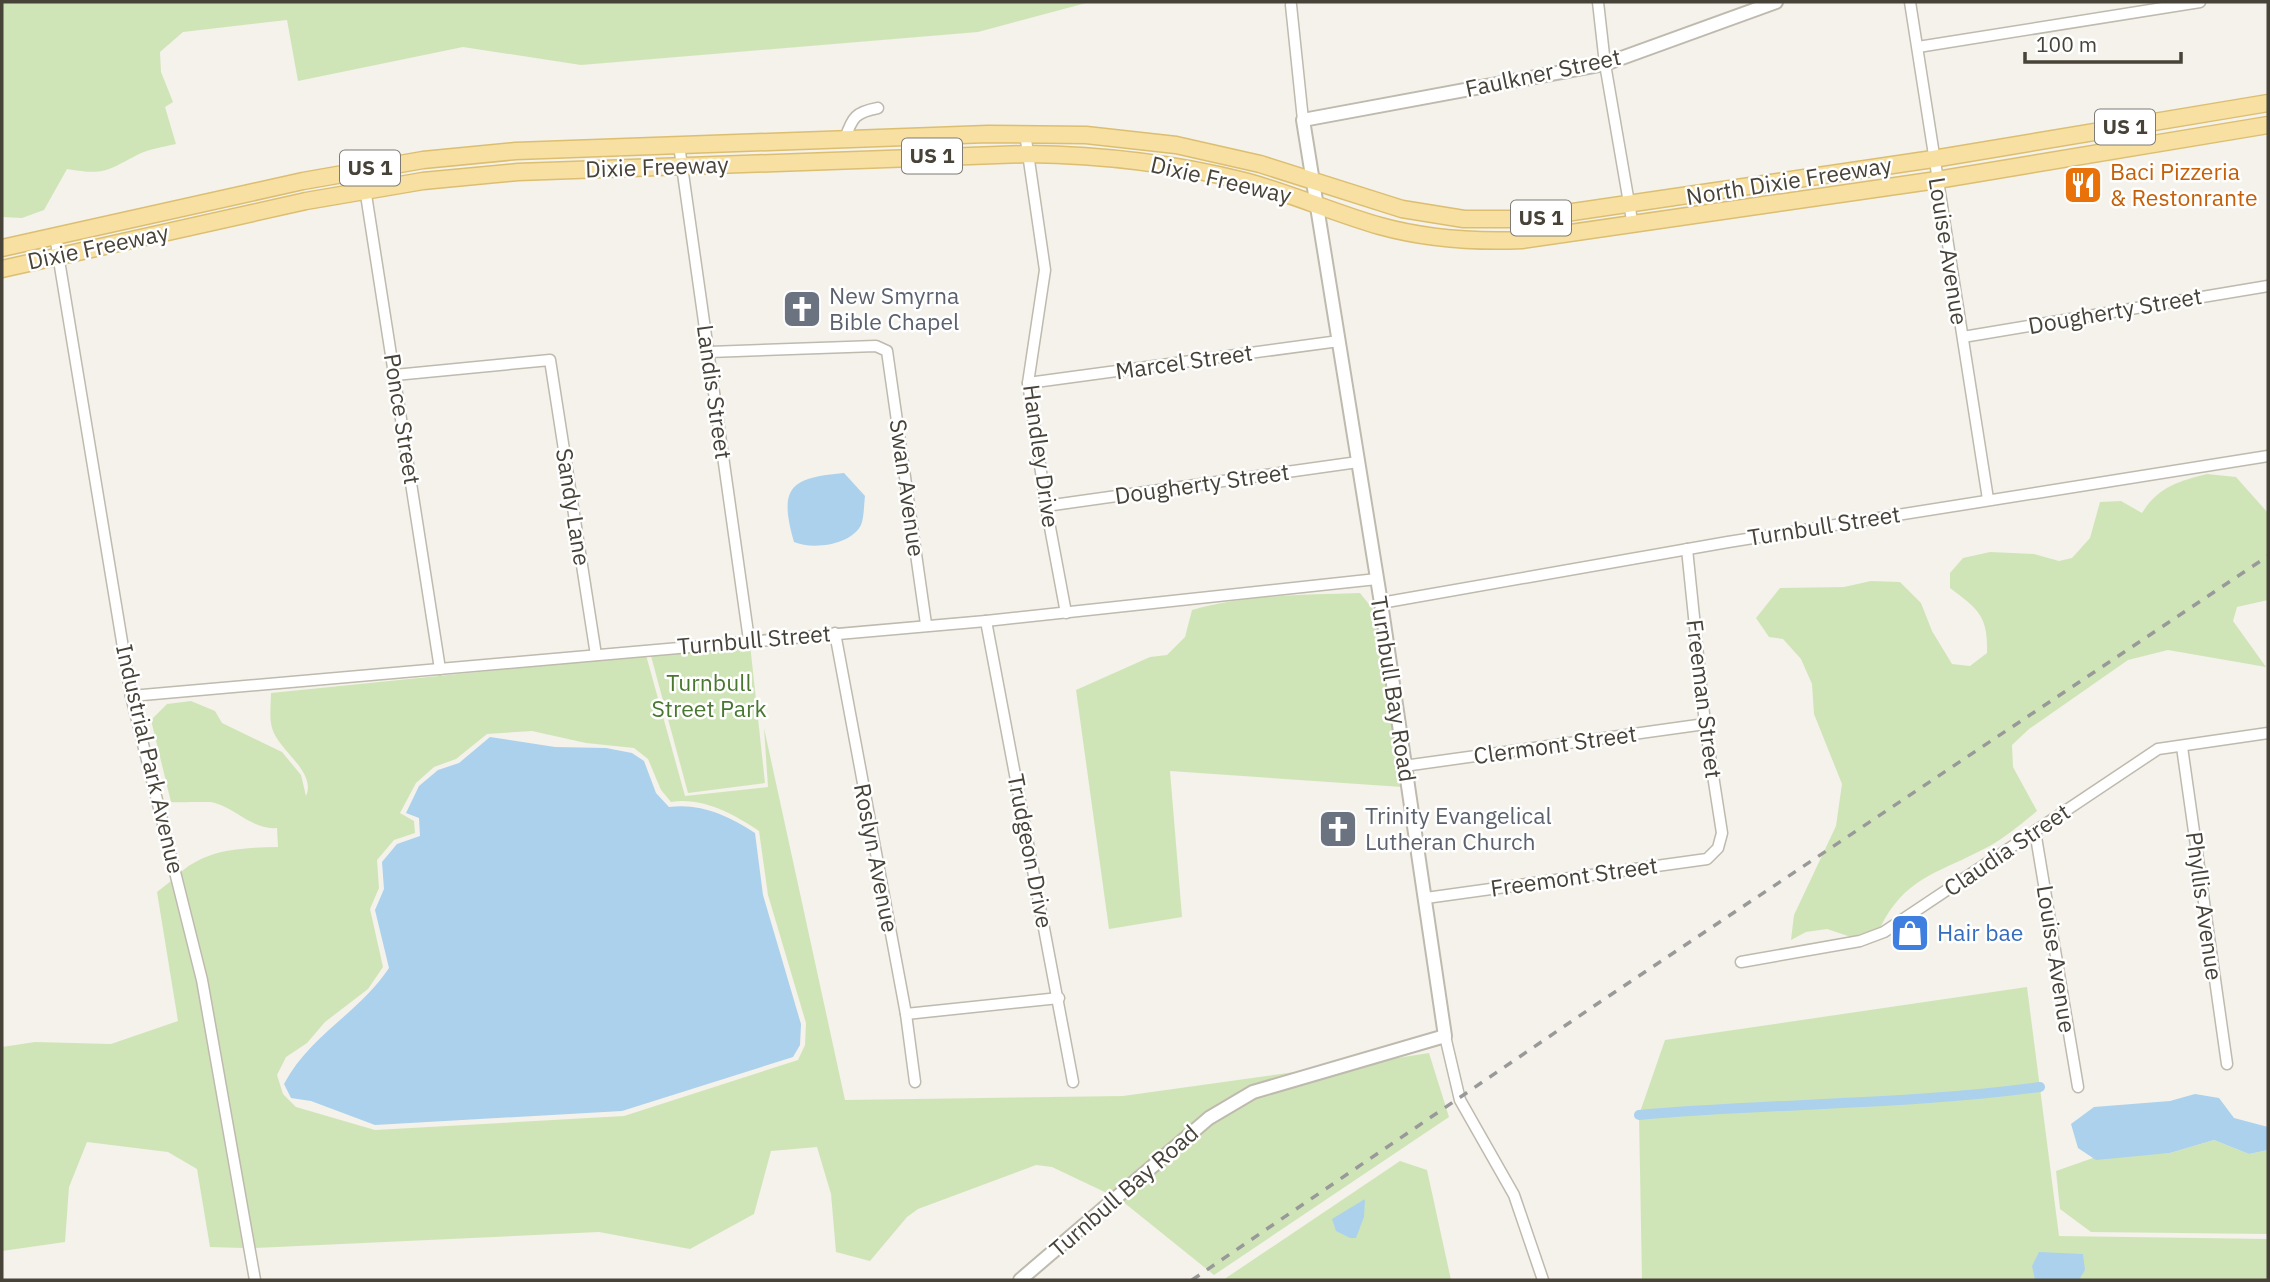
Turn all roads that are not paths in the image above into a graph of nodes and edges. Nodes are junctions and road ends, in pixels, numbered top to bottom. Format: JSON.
{"nodes":[{"id":1,"x":1598,"y":2,"type":"edge"},
{"id":2,"x":1910,"y":2,"type":"edge"},
{"id":3,"x":2200,"y":2,"type":"edge"},
{"id":4,"x":1767,"y":3,"type":"edge"},
{"id":5,"x":1291,"y":5,"type":"dead end"},
{"id":6,"x":1918,"y":47,"type":"junction"},
{"id":7,"x":1605,"y":64,"type":"junction"},
{"id":8,"x":2268,"y":103,"type":"edge"},
{"id":9,"x":878,"y":108,"type":"dead end"},
{"id":10,"x":1303,"y":120,"type":"junction"},
{"id":11,"x":2268,"y":125,"type":"edge"},
{"id":12,"x":1025,"y":133,"type":"junction"},
{"id":13,"x":845,"y":139,"type":"junction"},
{"id":14,"x":679,"y":145,"type":"junction"},
{"id":15,"x":1028,"y":154,"type":"junction"},
{"id":16,"x":1933,"y":159,"type":"junction"},
{"id":17,"x":682,"y":166,"type":"junction"},
{"id":18,"x":362,"y":169,"type":"junction"},
{"id":19,"x":1937,"y":180,"type":"junction"},
{"id":20,"x":1312,"y":181,"type":"junction"},
{"id":21,"x":366,"y":190,"type":"junction"},
{"id":22,"x":1316,"y":205,"type":"junction"},
{"id":23,"x":1631,"y":205,"type":"junction"},
{"id":24,"x":1633,"y":226,"type":"junction"},
{"id":25,"x":55,"y":236,"type":"junction"},
{"id":26,"x":2,"y":248,"type":"edge"},
{"id":27,"x":58,"y":256,"type":"junction"},
{"id":28,"x":2,"y":269,"type":"edge"},
{"id":29,"x":2268,"y":286,"type":"edge"},
{"id":30,"x":1963,"y":337,"type":"junction"},
{"id":31,"x":1339,"y":341,"type":"junction"},
{"id":32,"x":709,"y":352,"type":"junction"},
{"id":33,"x":395,"y":375,"type":"junction"},
{"id":34,"x":1028,"y":383,"type":"junction"},
{"id":35,"x":2268,"y":456,"type":"edge"},
{"id":36,"x":1358,"y":462,"type":"junction"},
{"id":37,"x":1988,"y":499,"type":"junction"},
{"id":38,"x":1046,"y":506,"type":"junction"},
{"id":39,"x":1687,"y":549,"type":"junction"},
{"id":40,"x":1377,"y":579,"type":"junction"},
{"id":41,"x":1381,"y":603,"type":"junction"},
{"id":42,"x":1066,"y":612,"type":"junction"},
{"id":43,"x":986,"y":621,"type":"junction"},
{"id":44,"x":926,"y":624,"type":"junction"},
{"id":45,"x":835,"y":633,"type":"junction"},
{"id":46,"x":748,"y":639,"type":"junction"},
{"id":47,"x":596,"y":655,"type":"junction"},
{"id":48,"x":440,"y":669,"type":"junction"},
{"id":49,"x":131,"y":696,"type":"junction"},
{"id":50,"x":1706,"y":724,"type":"junction"},
{"id":51,"x":2268,"y":733,"type":"edge"},
{"id":52,"x":2182,"y":747,"type":"junction"},
{"id":53,"x":1404,"y":766,"type":"junction"},
{"id":54,"x":2035,"y":831,"type":"junction"},
{"id":55,"x":1718,"y":848,"type":"joint"},
{"id":56,"x":1426,"y":898,"type":"junction"},
{"id":57,"x":1741,"y":962,"type":"dead end"},
{"id":58,"x":1059,"y":998,"type":"junction"},
{"id":59,"x":906,"y":1014,"type":"junction"},
{"id":60,"x":1445,"y":1036,"type":"junction"},
{"id":61,"x":2227,"y":1065,"type":"dead end"},
{"id":62,"x":915,"y":1082,"type":"dead end"},
{"id":63,"x":1073,"y":1082,"type":"dead end"},
{"id":64,"x":2078,"y":1087,"type":"dead end"},
{"id":65,"x":255,"y":1280,"type":"edge"},
{"id":66,"x":1020,"y":1280,"type":"edge"},
{"id":67,"x":1543,"y":1280,"type":"edge"}],
"edges":[{"from":1,"to":7,"type":"street"},
{"from":2,"to":6,"type":"street","name":"Louise Avenue"},
{"from":3,"to":6,"type":"street"},
{"from":4,"to":7,"type":"street","name":"Faulkner Street"},
{"from":5,"to":10,"type":"street"},
{"from":6,"to":16,"type":"street","name":"Louise Avenue"},
{"from":7,"to":10,"type":"street","name":"Faulkner Street"},
{"from":7,"to":23,"type":"street"},
{"from":8,"to":16,"type":"main road","name":"North Dixie Freeway","number":"US 1"},
{"from":9,"to":13,"type":"street"},
{"from":10,"to":20,"type":"street","name":"Turnbull Bay Road"},
{"from":11,"to":19,"type":"main road","name":"North Dixie Freeway","number":"US 1"},
{"from":12,"to":13,"type":"main road","name":"Dixie Freeway","number":"US 1"},
{"from":12,"to":15,"type":"street","name":"Handley Drive"},
{"from":12,"to":20,"type":"main road","name":"Dixie Freeway","number":"US 1"},
{"from":13,"to":14,"type":"main road","name":"Dixie Freeway","number":"US 1"},
{"from":14,"to":17,"type":"street","name":"Landis Street"},
{"from":14,"to":18,"type":"main road","name":"Dixie Freeway","number":"US 1"},
{"from":15,"to":17,"type":"main road","name":"Dixie Freeway","number":"US 1"},
{"from":15,"to":22,"type":"main road","name":"Dixie Freeway","number":"US 1"},
{"from":15,"to":34,"type":"street","name":"Handley Drive"},
{"from":16,"to":19,"type":"street","name":"Louise Avenue"},
{"from":16,"to":23,"type":"main road","name":"North Dixie Freeway","number":"US 1"},
{"from":17,"to":21,"type":"main road","name":"Dixie Freeway","number":"US 1"},
{"from":17,"to":32,"type":"street","name":"Landis Street"},
{"from":18,"to":21,"type":"street","name":"Ponce Street"},
{"from":18,"to":25,"type":"main road","name":"Dixie Freeway","number":"US 1"},
{"from":19,"to":24,"type":"main road","name":"North Dixie Freeway","number":"US 1"},
{"from":19,"to":30,"type":"street","name":"Louise Avenue"},
{"from":20,"to":22,"type":"street","name":"Turnbull Bay Road"},
{"from":20,"to":23,"type":"main road","name":"North Dixie Freeway","number":"US 1"},
{"from":21,"to":27,"type":"main road","name":"Dixie Freeway","number":"US 1"},
{"from":21,"to":33,"type":"street","name":"Ponce Street"},
{"from":22,"to":24,"type":"main road","name":"North Dixie Freeway","number":"US 1"},
{"from":22,"to":31,"type":"street","name":"Turnbull Bay Road"},
{"from":23,"to":24,"type":"street"},
{"from":25,"to":26,"type":"main road","name":"Dixie Freeway","number":"US 1"},
{"from":25,"to":27,"type":"street","name":"Industrial Park Avenue"},
{"from":27,"to":28,"type":"main road","name":"Dixie Freeway","number":"US 1"},
{"from":27,"to":49,"type":"street","name":"Industrial Park Avenue"},
{"from":29,"to":30,"type":"street","name":"Dougherty Street"},
{"from":30,"to":37,"type":"street","name":"Louise Avenue"},
{"from":31,"to":34,"type":"street","name":"Marcel Street"},
{"from":31,"to":36,"type":"street","name":"Turnbull Bay Road"},
{"from":32,"to":44,"type":"street","name":"Swan Avenue"},
{"from":32,"to":46,"type":"street","name":"Landis Street"},
{"from":33,"to":47,"type":"street","name":"Sandy Lane"},
{"from":33,"to":48,"type":"street","name":"Ponce Street"},
{"from":34,"to":38,"type":"street","name":"Handley Drive"},
{"from":35,"to":37,"type":"street","name":"Turnbull Street"},
{"from":36,"to":38,"type":"street","name":"Dougherty Street"},
{"from":36,"to":40,"type":"street","name":"Turnbull Bay Road"},
{"from":37,"to":39,"type":"street","name":"Turnbull Street"},
{"from":38,"to":42,"type":"street","name":"Handley Drive"},
{"from":39,"to":41,"type":"street","name":"Turnbull Street"},
{"from":39,"to":50,"type":"street","name":"Freeman Street"},
{"from":40,"to":41,"type":"street","name":"Turnbull Bay Road"},
{"from":40,"to":42,"type":"street","name":"Turnbull Street"},
{"from":41,"to":53,"type":"street","name":"Turnbull Bay Road"},
{"from":42,"to":43,"type":"street","name":"Turnbull Street"},
{"from":43,"to":44,"type":"street","name":"Turnbull Street"},
{"from":43,"to":58,"type":"street","name":"Trudgeon Drive"},
{"from":44,"to":45,"type":"street","name":"Turnbull Street"},
{"from":45,"to":46,"type":"street","name":"Turnbull Street"},
{"from":45,"to":59,"type":"street","name":"Roslyn Avenue"},
{"from":46,"to":47,"type":"street","name":"Turnbull Street"},
{"from":47,"to":48,"type":"street","name":"Turnbull Street"},
{"from":48,"to":49,"type":"street","name":"Turnbull Street"},
{"from":49,"to":65,"type":"street","name":"Industrial Park Avenue"},
{"from":50,"to":53,"type":"street","name":"Clermont Street"},
{"from":50,"to":55,"type":"street","name":"Freeman Street"},
{"from":51,"to":52,"type":"street","name":"Claudia Street"},
{"from":52,"to":54,"type":"street","name":"Claudia Street"},
{"from":52,"to":61,"type":"street","name":"Phyllis Avenue"},
{"from":53,"to":56,"type":"street","name":"Turnbull Bay Road"},
{"from":54,"to":57,"type":"street","name":"Claudia Street"},
{"from":54,"to":64,"type":"street","name":"Louise Avenue"},
{"from":55,"to":56,"type":"street","name":"Freemont Street"},
{"from":56,"to":60,"type":"street","name":"Turnbull Bay Road"},
{"from":58,"to":59,"type":"street"},
{"from":58,"to":63,"type":"street","name":"Trudgeon Drive"},
{"from":59,"to":62,"type":"street","name":"Roslyn Avenue"},
{"from":60,"to":66,"type":"street","name":"Turnbull Bay Road"},
{"from":60,"to":67,"type":"street"}]}
